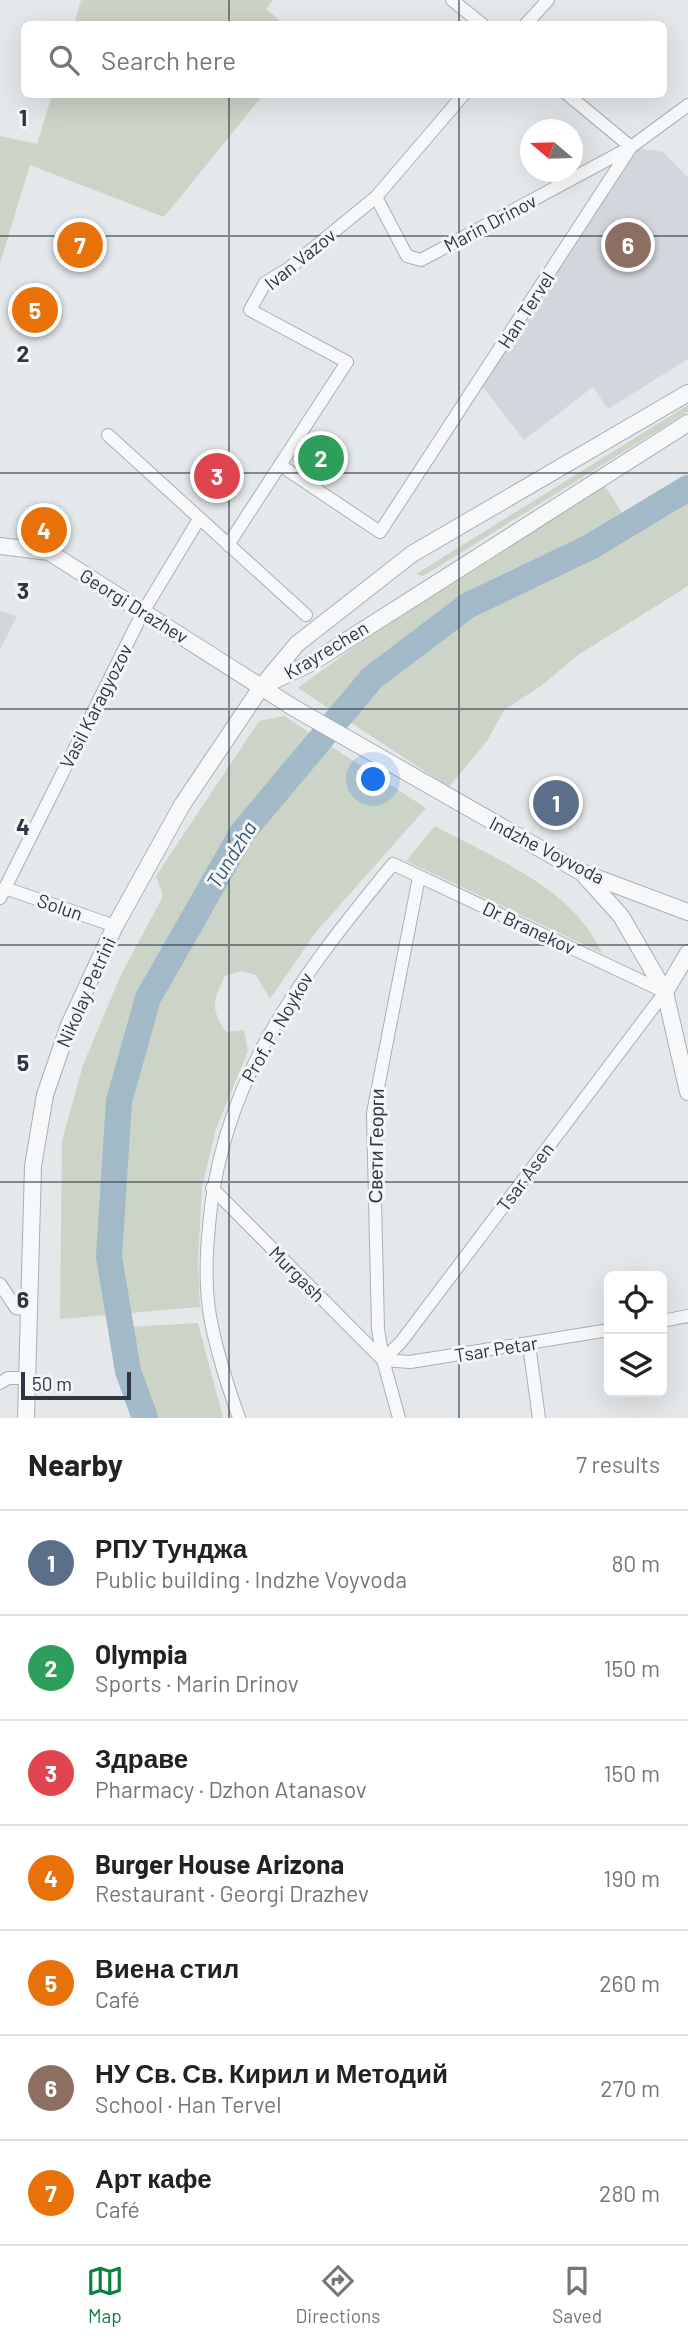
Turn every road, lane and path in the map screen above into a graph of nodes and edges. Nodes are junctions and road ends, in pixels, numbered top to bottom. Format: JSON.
{"nodes":[{"id":1,"x":452,"y":0,"type":"edge"},
{"id":2,"x":548,"y":0,"type":"edge"},
{"id":3,"x":478,"y":21,"type":"edge"},
{"id":4,"x":529,"y":21,"type":"edge"},
{"id":5,"x":461,"y":98,"type":"edge"},
{"id":6,"x":572,"y":98,"type":"edge"},
{"id":7,"x":685,"y":112,"type":"edge"},
{"id":8,"x":631,"y":147,"type":"junction"},
{"id":9,"x":376,"y":197,"type":"junction"},
{"id":10,"x":688,"y":393,"type":"edge"},
{"id":11,"x":688,"y":423,"type":"edge"},
{"id":12,"x":108,"y":435,"type":"dead end"},
{"id":13,"x":280,"y":465,"type":"junction"},
{"id":14,"x":199,"y":519,"type":"junction"},
{"id":15,"x":228,"y":545,"type":"junction"},
{"id":16,"x":0,"y":546,"type":"edge"},
{"id":17,"x":143,"y":612,"type":"junction"},
{"id":18,"x":306,"y":615,"type":"dead end"},
{"id":19,"x":262,"y":686,"type":"junction"},
{"id":20,"x":294,"y":708,"type":"joint"},
{"id":21,"x":393,"y":864,"type":"joint"},
{"id":22,"x":581,"y":872,"type":"junction"},
{"id":23,"x":419,"y":877,"type":"junction"},
{"id":24,"x":2,"y":893,"type":"edge"},
{"id":25,"x":688,"y":912,"type":"edge"},
{"id":26,"x":115,"y":926,"type":"junction"},
{"id":27,"x":688,"y":953,"type":"edge"},
{"id":28,"x":665,"y":992,"type":"junction"},
{"id":29,"x":684,"y":1058,"type":"edge"},
{"id":30,"x":688,"y":1093,"type":"edge"},
{"id":31,"x":212,"y":1188,"type":"junction"},
{"id":32,"x":0,"y":1284,"type":"edge"},
{"id":33,"x":29,"y":1310,"type":"junction"},
{"id":34,"x":688,"y":1316,"type":"edge"},
{"id":35,"x":667,"y":1320,"type":"edge"},
{"id":36,"x":604,"y":1331,"type":"edge"},
{"id":37,"x":529,"y":1345,"type":"junction"},
{"id":38,"x":383,"y":1360,"type":"junction"},
{"id":39,"x":28,"y":1378,"type":"junction"},
{"id":40,"x":0,"y":1383,"type":"edge"},
{"id":41,"x":26,"y":1418,"type":"edge"},
{"id":42,"x":239,"y":1418,"type":"edge"},
{"id":43,"x":399,"y":1418,"type":"edge"},
{"id":44,"x":539,"y":1418,"type":"edge"}],
"edges":[{"from":1,"to":3,"type":"street"},
{"from":2,"to":4,"type":"street"},
{"from":5,"to":9,"type":"street"},
{"from":6,"to":8,"type":"street"},
{"from":7,"to":8,"type":"street","name":"Han Tervel"},
{"from":8,"to":9,"type":"street","name":"Marin Drinov"},
{"from":8,"to":13,"type":"street","name":"Han Tervel"},
{"from":9,"to":13,"type":"street","name":"Ivan Vazov"},
{"from":10,"to":19,"type":"street","name":"Krayrechen"},
{"from":11,"to":19,"type":"street","name":"Krayrechen"},
{"from":12,"to":14,"type":"street"},
{"from":13,"to":15,"type":"street"},
{"from":14,"to":15,"type":"street"},
{"from":14,"to":17,"type":"street","name":"Vasil Karagyozov"},
{"from":15,"to":18,"type":"street"},
{"from":16,"to":17,"type":"street","name":"Georgi Drazhev"},
{"from":17,"to":19,"type":"street","name":"Georgi Drazhev"},
{"from":17,"to":24,"type":"street","name":"Vasil Karagyozov"},
{"from":19,"to":20,"type":"street","name":"Georgi Drazhev"},
{"from":19,"to":26,"type":"street","name":"Nikolay Petrini"},
{"from":20,"to":22,"type":"street","name":"Indzhe Voyvoda"},
{"from":21,"to":23,"type":"street","name":"Dr Branekov"},
{"from":21,"to":31,"type":"street","name":"Prof. P. Noykov"},
{"from":22,"to":25,"type":"street","name":"Indzhe Voyvoda"},
{"from":22,"to":28,"type":"street"},
{"from":23,"to":28,"type":"street","name":"Dr Branekov"},
{"from":23,"to":38,"type":"street","name":"Свети Георги"},
{"from":24,"to":26,"type":"street","name":"Solun"},
{"from":26,"to":33,"type":"street","name":"Nikolay Petrini"},
{"from":27,"to":28,"type":"street"},
{"from":28,"to":29,"type":"street"},
{"from":28,"to":38,"type":"street","name":"Tsar Asen"},
{"from":29,"to":30,"type":"street"},
{"from":31,"to":38,"type":"street","name":"Murgash"},
{"from":31,"to":42,"type":"street","name":"Prof. P. Noykov"},
{"from":32,"to":33,"type":"street"},
{"from":33,"to":39,"type":"street","name":"Nikolay Petrini"},
{"from":34,"to":35,"type":"street"},
{"from":36,"to":37,"type":"street","name":"Tsar Petar"},
{"from":37,"to":38,"type":"street","name":"Tsar Petar"},
{"from":37,"to":44,"type":"street"},
{"from":38,"to":43,"type":"street","name":"Свети Георги"},
{"from":39,"to":40,"type":"street"},
{"from":39,"to":41,"type":"street","name":"Nikolay Petrini"}]}
